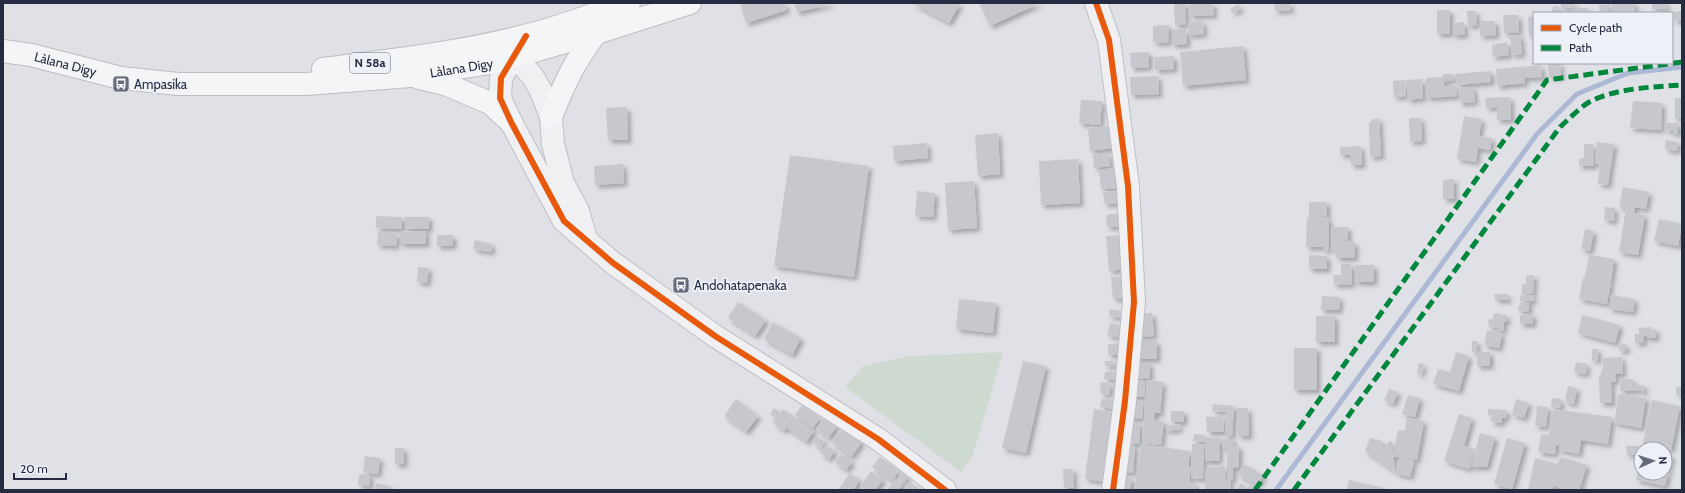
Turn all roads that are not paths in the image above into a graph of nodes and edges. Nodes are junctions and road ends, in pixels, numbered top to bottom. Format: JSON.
{"nodes":[{"id":1,"x":629,"y":3,"type":"edge"},
{"id":2,"x":690,"y":3,"type":"edge"},
{"id":3,"x":1096,"y":3,"type":"edge"},
{"id":4,"x":596,"y":33,"type":"junction"},
{"id":5,"x":526,"y":36,"type":"junction"},
{"id":6,"x":493,"y":44,"type":"junction"},
{"id":7,"x":3,"y":51,"type":"edge"},
{"id":8,"x":514,"y":56,"type":"junction"},
{"id":9,"x":410,"y":76,"type":"junction"},
{"id":10,"x":248,"y":84,"type":"junction"},
{"id":11,"x":551,"y":117,"type":"junction"},
{"id":12,"x":511,"y":122,"type":"junction"},
{"id":13,"x":586,"y":239,"type":"junction"},
{"id":14,"x":945,"y":490,"type":"edge"},
{"id":15,"x":1112,"y":490,"type":"edge"}],
"edges":[{"from":1,"to":5,"type":"main road","name":"Làlana Digy","number":"N 58a"},
{"from":2,"to":4,"type":"main road","name":"Làlana Digy","number":"N 58a"},
{"from":3,"to":15,"type":"street"},
{"from":4,"to":8,"type":"main road","name":"Làlana Digy","number":"N 58a"},
{"from":4,"to":11,"type":"main road"},
{"from":5,"to":6,"type":"main road","name":"Làlana Digy","number":"N 58a"},
{"from":5,"to":8,"type":"street"},
{"from":6,"to":8,"type":"street"},
{"from":6,"to":10,"type":"main road","name":"Làlana Digy","number":"N 58a"},
{"from":7,"to":10,"type":"main road","name":"Làlana Digy","number":"N 58a"},
{"from":8,"to":9,"type":"main road","name":"Làlana Digy","number":"N 58a"},
{"from":8,"to":11,"type":"street"},
{"from":8,"to":12,"type":"street"},
{"from":9,"to":10,"type":"main road","name":"Làlana Digy","number":"N 58a"},
{"from":9,"to":12,"type":"main road"},
{"from":11,"to":13,"type":"street"},
{"from":12,"to":13,"type":"street"},
{"from":13,"to":14,"type":"street"}]}
